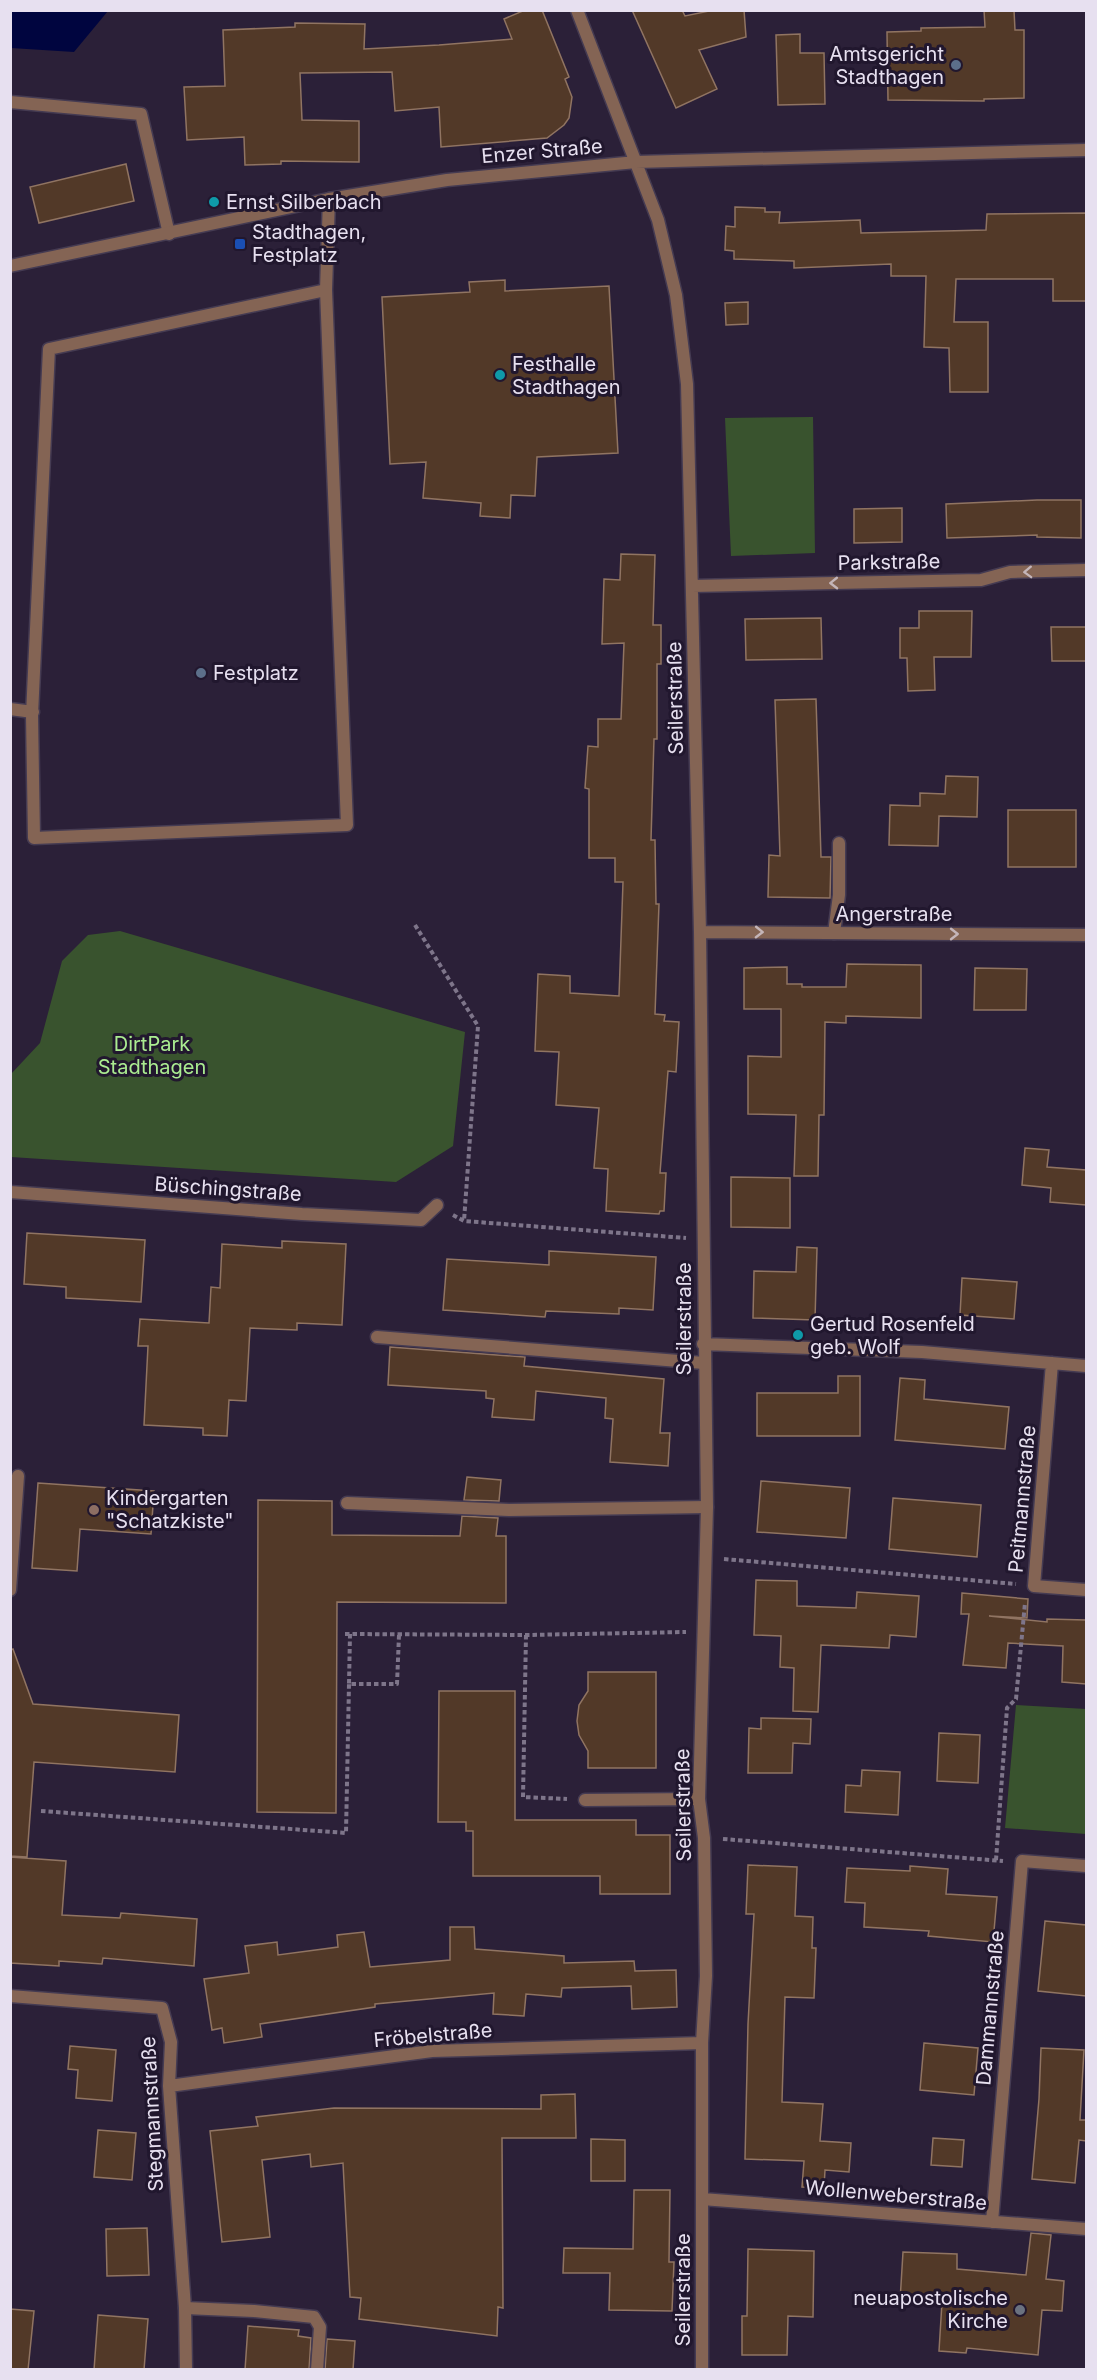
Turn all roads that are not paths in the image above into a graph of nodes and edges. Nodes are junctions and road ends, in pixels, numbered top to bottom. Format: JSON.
{"nodes":[{"id":1,"x":577,"y":10,"type":"edge"},
{"id":2,"x":10,"y":102,"type":"edge"},
{"id":3,"x":1086,"y":150,"type":"edge"},
{"id":4,"x":636,"y":162,"type":"junction"},
{"id":5,"x":329,"y":199,"type":"junction"},
{"id":6,"x":169,"y":234,"type":"junction"},
{"id":7,"x":10,"y":266,"type":"edge"},
{"id":8,"x":326,"y":290,"type":"junction"},
{"id":9,"x":1086,"y":570,"type":"edge"},
{"id":10,"x":692,"y":586,"type":"junction"},
{"id":11,"x":10,"y":709,"type":"edge"},
{"id":12,"x":33,"y":712,"type":"junction"},
{"id":13,"x":839,"y":843,"type":"dead end"},
{"id":14,"x":700,"y":932,"type":"junction"},
{"id":15,"x":834,"y":933,"type":"junction"},
{"id":16,"x":1086,"y":935,"type":"edge"},
{"id":17,"x":10,"y":1192,"type":"edge"},
{"id":18,"x":437,"y":1205,"type":"road end"},
{"id":19,"x":377,"y":1336,"type":"dead end"},
{"id":20,"x":703,"y":1344,"type":"junction"},
{"id":21,"x":704,"y":1363,"type":"junction"},
{"id":22,"x":1052,"y":1363,"type":"junction"},
{"id":23,"x":1086,"y":1366,"type":"edge"},
{"id":24,"x":18,"y":1476,"type":"dead end"},
{"id":25,"x":347,"y":1503,"type":"dead end"},
{"id":26,"x":707,"y":1507,"type":"junction"},
{"id":27,"x":10,"y":1590,"type":"edge"},
{"id":28,"x":1086,"y":1590,"type":"edge"},
{"id":29,"x":699,"y":1799,"type":"junction"},
{"id":30,"x":585,"y":1800,"type":"road end"},
{"id":31,"x":1086,"y":1866,"type":"edge"},
{"id":32,"x":10,"y":1996,"type":"edge"},
{"id":33,"x":702,"y":2043,"type":"junction"},
{"id":34,"x":169,"y":2086,"type":"junction"},
{"id":35,"x":702,"y":2199,"type":"junction"},
{"id":36,"x":992,"y":2222,"type":"junction"},
{"id":37,"x":1086,"y":2229,"type":"edge"},
{"id":38,"x":185,"y":2308,"type":"junction"},
{"id":39,"x":186,"y":2370,"type":"edge"},
{"id":40,"x":317,"y":2370,"type":"edge"},
{"id":41,"x":702,"y":2370,"type":"edge"}],
"edges":[{"from":1,"to":4,"type":"street","name":"Seilerstraße"},
{"from":2,"to":6,"type":"street"},
{"from":3,"to":4,"type":"street","name":"Enzer Straße"},
{"from":4,"to":5,"type":"street","name":"Enzer Straße"},
{"from":4,"to":10,"type":"street","name":"Seilerstraße"},
{"from":5,"to":6,"type":"street","name":"Enzer Straße"},
{"from":5,"to":8,"type":"street"},
{"from":6,"to":7,"type":"street","name":"Enzer Straße"},
{"from":8,"to":12,"type":"street"},
{"from":8,"to":12,"type":"street"},
{"from":9,"to":10,"type":"street","name":"Parkstraße","one_way":true},
{"from":10,"to":14,"type":"street","name":"Seilerstraße"},
{"from":11,"to":12,"type":"street"},
{"from":13,"to":15,"type":"street"},
{"from":14,"to":15,"type":"street","name":"Angerstraße","one_way":true},
{"from":14,"to":20,"type":"street","name":"Seilerstraße"},
{"from":15,"to":16,"type":"street","name":"Angerstraße","one_way":true},
{"from":17,"to":18,"type":"street","name":"Büschingstraße"},
{"from":19,"to":21,"type":"street"},
{"from":20,"to":21,"type":"street","name":"Seilerstraße"},
{"from":20,"to":22,"type":"street"},
{"from":21,"to":26,"type":"street","name":"Seilerstraße"},
{"from":22,"to":23,"type":"street"},
{"from":22,"to":28,"type":"street","name":"Peitmannstraße"},
{"from":24,"to":27,"type":"street"},
{"from":25,"to":26,"type":"street"},
{"from":26,"to":29,"type":"street","name":"Seilerstraße"},
{"from":29,"to":30,"type":"street"},
{"from":29,"to":33,"type":"street","name":"Seilerstraße"},
{"from":31,"to":36,"type":"street","name":"Dammannstraße"},
{"from":32,"to":34,"type":"street","name":"Stegmannstraße"},
{"from":33,"to":34,"type":"street","name":"Fröbelstraße"},
{"from":33,"to":35,"type":"street","name":"Seilerstraße"},
{"from":34,"to":38,"type":"street","name":"Stegmannstraße"},
{"from":35,"to":36,"type":"street","name":"Wollenweberstraße"},
{"from":35,"to":41,"type":"street","name":"Seilerstraße"},
{"from":36,"to":37,"type":"street","name":"Wollenweberstraße"},
{"from":38,"to":39,"type":"street","name":"Stegmannstraße"},
{"from":38,"to":40,"type":"street"}]}
